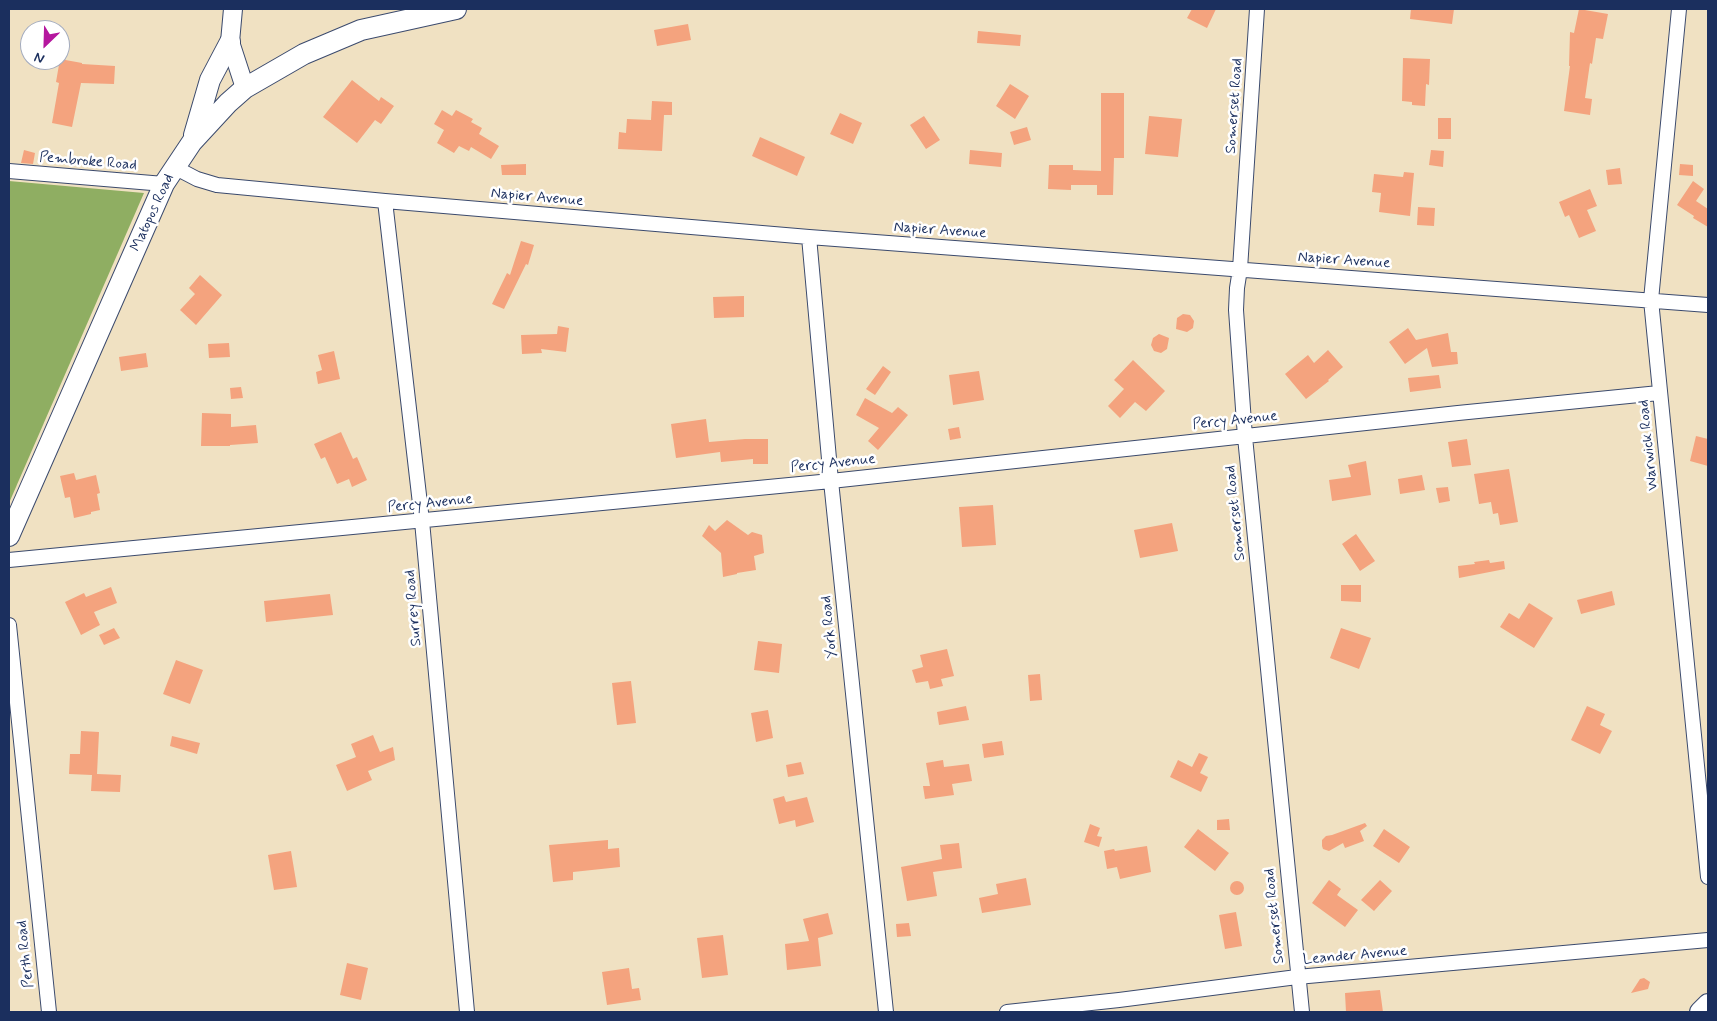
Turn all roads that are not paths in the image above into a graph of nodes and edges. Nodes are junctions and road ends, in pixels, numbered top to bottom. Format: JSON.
{"nodes":[{"id":1,"x":233,"y":9,"type":"edge"},
{"id":2,"x":456,"y":9,"type":"edge"},
{"id":3,"x":1257,"y":9,"type":"edge"},
{"id":4,"x":1679,"y":9,"type":"edge"},
{"id":5,"x":230,"y":42,"type":"junction"},
{"id":6,"x":245,"y":88,"type":"junction"},
{"id":7,"x":192,"y":142,"type":"junction"},
{"id":8,"x":174,"y":167,"type":"junction"},
{"id":9,"x":9,"y":171,"type":"edge"},
{"id":10,"x":164,"y":184,"type":"junction"},
{"id":11,"x":385,"y":201,"type":"junction"},
{"id":12,"x":810,"y":237,"type":"junction"},
{"id":13,"x":1240,"y":269,"type":"junction"},
{"id":14,"x":1651,"y":300,"type":"junction"},
{"id":15,"x":1708,"y":305,"type":"edge"},
{"id":16,"x":1659,"y":393,"type":"junction"},
{"id":17,"x":1245,"y":437,"type":"junction"},
{"id":18,"x":831,"y":481,"type":"junction"},
{"id":19,"x":422,"y":521,"type":"junction"},
{"id":20,"x":9,"y":536,"type":"edge"},
{"id":21,"x":9,"y":560,"type":"edge"},
{"id":22,"x":9,"y":625,"type":"edge"},
{"id":23,"x":1708,"y":877,"type":"edge"},
{"id":24,"x":1708,"y":940,"type":"edge"},
{"id":25,"x":1298,"y":977,"type":"junction"},
{"id":26,"x":1708,"y":1004,"type":"edge"},
{"id":27,"x":49,"y":1012,"type":"edge"},
{"id":28,"x":467,"y":1012,"type":"edge"},
{"id":29,"x":886,"y":1012,"type":"edge"},
{"id":30,"x":1007,"y":1012,"type":"edge"},
{"id":31,"x":1302,"y":1012,"type":"edge"},
{"id":32,"x":1700,"y":1012,"type":"edge"}],
"edges":[{"from":1,"to":5,"type":"street"},
{"from":2,"to":6,"type":"main road","name":"Matopos Road"},
{"from":3,"to":13,"type":"street","name":"Somerset Road"},
{"from":4,"to":14,"type":"street","name":"Warwick Road"},
{"from":5,"to":6,"type":"street"},
{"from":5,"to":7,"type":"main road"},
{"from":6,"to":7,"type":"main road","name":"Matopos Road"},
{"from":7,"to":8,"type":"main road","name":"Matopos Road"},
{"from":8,"to":10,"type":"main road","name":"Matopos Road"},
{"from":8,"to":11,"type":"street","name":"Napier Avenue"},
{"from":9,"to":10,"type":"street","name":"Pembroke Road"},
{"from":10,"to":20,"type":"main road","name":"Matopos Road"},
{"from":11,"to":12,"type":"street","name":"Napier Avenue"},
{"from":11,"to":19,"type":"street","name":"Surrey Road"},
{"from":12,"to":13,"type":"street","name":"Napier Avenue"},
{"from":12,"to":18,"type":"street","name":"York Road"},
{"from":13,"to":14,"type":"street","name":"Napier Avenue"},
{"from":13,"to":17,"type":"street","name":"Somerset Road"},
{"from":14,"to":15,"type":"street","name":"Napier Avenue"},
{"from":14,"to":16,"type":"street","name":"Warwick Road"},
{"from":16,"to":17,"type":"street","name":"Percy Avenue"},
{"from":16,"to":23,"type":"street","name":"Warwick Road"},
{"from":17,"to":18,"type":"street","name":"Percy Avenue"},
{"from":17,"to":25,"type":"street","name":"Somerset Road"},
{"from":18,"to":19,"type":"street","name":"Percy Avenue"},
{"from":18,"to":29,"type":"street","name":"York Road"},
{"from":19,"to":21,"type":"street","name":"Percy Avenue"},
{"from":19,"to":28,"type":"street","name":"Surrey Road"},
{"from":22,"to":27,"type":"street","name":"Perth Road"},
{"from":24,"to":25,"type":"street","name":"Leander Avenue"},
{"from":25,"to":30,"type":"street","name":"Leander Avenue"},
{"from":25,"to":31,"type":"street","name":"Somerset Road"},
{"from":26,"to":32,"type":"main road"}]}
